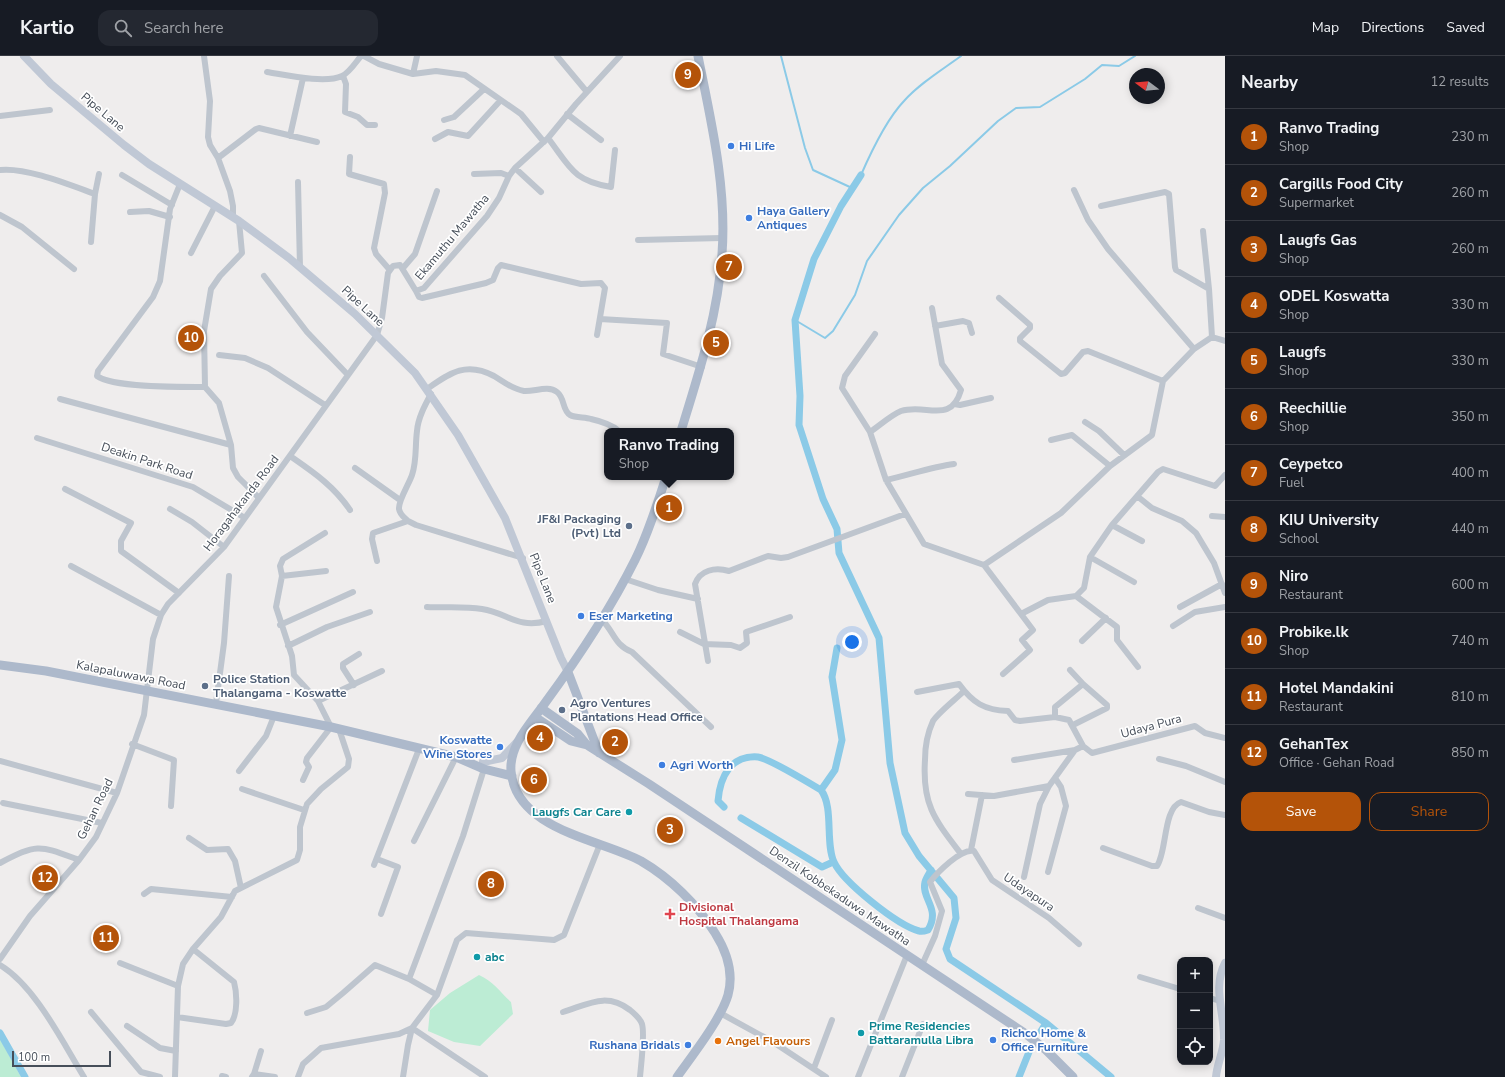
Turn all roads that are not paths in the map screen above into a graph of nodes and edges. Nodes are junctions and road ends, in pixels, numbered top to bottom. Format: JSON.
{"nodes":[{"id":1,"x":24,"y":56,"type":"edge"},
{"id":2,"x":204,"y":56,"type":"edge"},
{"id":3,"x":363,"y":56,"type":"edge"},
{"id":4,"x":417,"y":56,"type":"edge"},
{"id":5,"x":557,"y":56,"type":"edge"},
{"id":6,"x":620,"y":56,"type":"edge"},
{"id":7,"x":698,"y":56,"type":"edge"},
{"id":8,"x":267,"y":72,"type":"dead end"},
{"id":9,"x":413,"y":74,"type":"junction"},
{"id":10,"x":343,"y":76,"type":"junction"},
{"id":11,"x":303,"y":78,"type":"junction"},
{"id":12,"x":484,"y":89,"type":"junction"},
{"id":13,"x":587,"y":92,"type":"junction"},
{"id":14,"x":500,"y":101,"type":"junction"},
{"id":15,"x":50,"y":110,"type":"dead end"},
{"id":16,"x":567,"y":114,"type":"junction"},
{"id":17,"x":0,"y":116,"type":"edge"},
{"id":18,"x":444,"y":120,"type":"dead end"},
{"id":19,"x":375,"y":125,"type":"dead end"},
{"id":20,"x":290,"y":136,"type":"junction"},
{"id":21,"x":436,"y":139,"type":"dead end"},
{"id":22,"x":546,"y":140,"type":"junction"},
{"id":23,"x":601,"y":140,"type":"dead end"},
{"id":24,"x":317,"y":142,"type":"dead end"},
{"id":25,"x":615,"y":150,"type":"dead end"},
{"id":26,"x":350,"y":157,"type":"dead end"},
{"id":27,"x":218,"y":158,"type":"junction"},
{"id":28,"x":515,"y":168,"type":"junction"},
{"id":29,"x":0,"y":170,"type":"edge"},
{"id":30,"x":99,"y":174,"type":"dead end"},
{"id":31,"x":474,"y":174,"type":"dead end"},
{"id":32,"x":122,"y":175,"type":"dead end"},
{"id":33,"x":509,"y":176,"type":"junction"},
{"id":34,"x":298,"y":182,"type":"dead end"},
{"id":35,"x":180,"y":184,"type":"junction"},
{"id":36,"x":1074,"y":190,"type":"dead end"},
{"id":37,"x":437,"y":191,"type":"dead end"},
{"id":38,"x":541,"y":192,"type":"dead end"},
{"id":39,"x":95,"y":194,"type":"junction"},
{"id":40,"x":172,"y":205,"type":"junction"},
{"id":41,"x":215,"y":206,"type":"junction"},
{"id":42,"x":1101,"y":206,"type":"dead end"},
{"id":43,"x":130,"y":212,"type":"dead end"},
{"id":44,"x":0,"y":215,"type":"edge"},
{"id":45,"x":170,"y":217,"type":"junction"},
{"id":46,"x":236,"y":219,"type":"junction"},
{"id":47,"x":1203,"y":232,"type":"dead end"},
{"id":48,"x":722,"y":238,"type":"junction"},
{"id":49,"x":638,"y":240,"type":"dead end"},
{"id":50,"x":91,"y":242,"type":"dead end"},
{"id":51,"x":191,"y":253,"type":"dead end"},
{"id":52,"x":300,"y":267,"type":"junction"},
{"id":53,"x":403,"y":268,"type":"junction"},
{"id":54,"x":389,"y":269,"type":"junction"},
{"id":55,"x":74,"y":270,"type":"dead end"},
{"id":56,"x":264,"y":276,"type":"dead end"},
{"id":57,"x":1210,"y":289,"type":"junction"},
{"id":58,"x":416,"y":291,"type":"junction"},
{"id":59,"x":999,"y":298,"type":"dead end"},
{"id":60,"x":932,"y":308,"type":"dead end"},
{"id":61,"x":600,"y":319,"type":"junction"},
{"id":62,"x":935,"y":326,"type":"junction"},
{"id":63,"x":972,"y":333,"type":"dead end"},
{"id":64,"x":875,"y":334,"type":"dead end"},
{"id":65,"x":377,"y":335,"type":"junction"},
{"id":66,"x":597,"y":335,"type":"dead end"},
{"id":67,"x":1212,"y":337,"type":"junction"},
{"id":68,"x":1225,"y":342,"type":"edge"},
{"id":69,"x":1194,"y":349,"type":"junction"},
{"id":70,"x":219,"y":355,"type":"dead end"},
{"id":71,"x":702,"y":367,"type":"junction"},
{"id":72,"x":348,"y":375,"type":"junction"},
{"id":73,"x":1163,"y":381,"type":"junction"},
{"id":74,"x":206,"y":387,"type":"junction"},
{"id":75,"x":429,"y":391,"type":"junction"},
{"id":76,"x":992,"y":398,"type":"dead end"},
{"id":77,"x":60,"y":399,"type":"dead end"},
{"id":78,"x":954,"y":404,"type":"junction"},
{"id":79,"x":325,"y":405,"type":"junction"},
{"id":80,"x":1085,"y":422,"type":"dead end"},
{"id":81,"x":614,"y":428,"type":"edge"},
{"id":82,"x":682,"y":428,"type":"edge"},
{"id":83,"x":870,"y":432,"type":"junction"},
{"id":84,"x":37,"y":438,"type":"dead end"},
{"id":85,"x":1052,"y":440,"type":"dead end"},
{"id":86,"x":231,"y":445,"type":"junction"},
{"id":87,"x":1124,"y":455,"type":"junction"},
{"id":88,"x":290,"y":456,"type":"junction"},
{"id":89,"x":954,"y":464,"type":"dead end"},
{"id":90,"x":1110,"y":466,"type":"junction"},
{"id":91,"x":355,"y":468,"type":"dead end"},
{"id":92,"x":1225,"y":475,"type":"edge"},
{"id":93,"x":662,"y":480,"type":"edge"},
{"id":94,"x":886,"y":480,"type":"junction"},
{"id":95,"x":65,"y":489,"type":"dead end"},
{"id":96,"x":1137,"y":496,"type":"junction"},
{"id":97,"x":259,"y":498,"type":"junction"},
{"id":98,"x":400,"y":500,"type":"junction"},
{"id":99,"x":170,"y":509,"type":"dead end"},
{"id":100,"x":350,"y":510,"type":"dead end"},
{"id":101,"x":905,"y":514,"type":"junction"},
{"id":102,"x":1212,"y":516,"type":"dead end"},
{"id":103,"x":1225,"y":517,"type":"edge"},
{"id":104,"x":245,"y":518,"type":"junction"},
{"id":105,"x":408,"y":521,"type":"junction"},
{"id":106,"x":1112,"y":525,"type":"junction"},
{"id":107,"x":325,"y":532,"type":"dead end"},
{"id":108,"x":1142,"y":541,"type":"dead end"},
{"id":109,"x":224,"y":547,"type":"junction"},
{"id":110,"x":1090,"y":557,"type":"junction"},
{"id":111,"x":522,"y":558,"type":"junction"},
{"id":112,"x":377,"y":561,"type":"dead end"},
{"id":113,"x":984,"y":565,"type":"junction"},
{"id":114,"x":71,"y":566,"type":"dead end"},
{"id":115,"x":326,"y":571,"type":"dead end"},
{"id":116,"x":230,"y":576,"type":"dead end"},
{"id":117,"x":282,"y":576,"type":"junction"},
{"id":118,"x":625,"y":579,"type":"junction"},
{"id":119,"x":1134,"y":582,"type":"dead end"},
{"id":120,"x":1222,"y":584,"type":"junction"},
{"id":121,"x":353,"y":592,"type":"dead end"},
{"id":122,"x":179,"y":593,"type":"junction"},
{"id":123,"x":1225,"y":593,"type":"edge"},
{"id":124,"x":1076,"y":596,"type":"junction"},
{"id":125,"x":698,"y":599,"type":"junction"},
{"id":126,"x":427,"y":607,"type":"dead end"},
{"id":127,"x":1180,"y":607,"type":"dead end"},
{"id":128,"x":1225,"y":607,"type":"edge"},
{"id":129,"x":370,"y":612,"type":"dead end"},
{"id":130,"x":1021,"y":614,"type":"junction"},
{"id":131,"x":161,"y":615,"type":"junction"},
{"id":132,"x":790,"y":618,"type":"dead end"},
{"id":133,"x":1106,"y":618,"type":"junction"},
{"id":134,"x":601,"y":619,"type":"junction"},
{"id":135,"x":547,"y":621,"type":"junction"},
{"id":136,"x":280,"y":625,"type":"junction"},
{"id":137,"x":1173,"y":626,"type":"dead end"},
{"id":138,"x":680,"y":632,"type":"dead end"},
{"id":139,"x":1082,"y":641,"type":"dead end"},
{"id":140,"x":704,"y":644,"type":"junction"},
{"id":141,"x":288,"y":646,"type":"junction"},
{"id":142,"x":359,"y":654,"type":"dead end"},
{"id":143,"x":708,"y":661,"type":"dead end"},
{"id":144,"x":0,"y":665,"type":"edge"},
{"id":145,"x":1138,"y":668,"type":"dead end"},
{"id":146,"x":1070,"y":670,"type":"dead end"},
{"id":147,"x":382,"y":671,"type":"dead end"},
{"id":148,"x":568,"y":672,"type":"junction"},
{"id":149,"x":1003,"y":674,"type":"dead end"},
{"id":150,"x":1083,"y":684,"type":"junction"},
{"id":151,"x":354,"y":685,"type":"junction"},
{"id":152,"x":147,"y":690,"type":"junction"},
{"id":153,"x":964,"y":691,"type":"junction"},
{"id":154,"x":917,"y":692,"type":"dead end"},
{"id":155,"x":318,"y":701,"type":"junction"},
{"id":156,"x":216,"y":704,"type":"junction"},
{"id":157,"x":542,"y":708,"type":"junction"},
{"id":158,"x":274,"y":716,"type":"junction"},
{"id":159,"x":535,"y":717,"type":"junction"},
{"id":160,"x":1055,"y":717,"type":"junction"},
{"id":161,"x":1073,"y":725,"type":"junction"},
{"id":162,"x":711,"y":727,"type":"dead end"},
{"id":163,"x":335,"y":728,"type":"junction"},
{"id":164,"x":1225,"y":738,"type":"edge"},
{"id":165,"x":520,"y":739,"type":"junction"},
{"id":166,"x":132,"y":744,"type":"junction"},
{"id":167,"x":587,"y":745,"type":"junction"},
{"id":168,"x":1083,"y":746,"type":"junction"},
{"id":169,"x":419,"y":749,"type":"junction"},
{"id":170,"x":1075,"y":750,"type":"junction"},
{"id":171,"x":599,"y":753,"type":"junction"},
{"id":172,"x":456,"y":757,"type":"junction"},
{"id":173,"x":1159,"y":759,"type":"dead end"},
{"id":174,"x":1014,"y":760,"type":"dead end"},
{"id":175,"x":0,"y":761,"type":"edge"},
{"id":176,"x":484,"y":765,"type":"junction"},
{"id":177,"x":239,"y":771,"type":"dead end"},
{"id":178,"x":511,"y":773,"type":"junction"},
{"id":179,"x":1055,"y":778,"type":"junction"},
{"id":180,"x":303,"y":780,"type":"dead end"},
{"id":181,"x":1225,"y":782,"type":"edge"},
{"id":182,"x":1050,"y":786,"type":"junction"},
{"id":183,"x":242,"y":789,"type":"dead end"},
{"id":184,"x":117,"y":793,"type":"junction"},
{"id":185,"x":968,"y":794,"type":"dead end"},
{"id":186,"x":982,"y":795,"type":"junction"},
{"id":187,"x":3,"y":803,"type":"dead end"},
{"id":188,"x":171,"y":806,"type":"dead end"},
{"id":189,"x":304,"y":810,"type":"junction"},
{"id":190,"x":1225,"y":815,"type":"edge"},
{"id":191,"x":102,"y":823,"type":"junction"},
{"id":192,"x":189,"y":838,"type":"dead end"},
{"id":193,"x":414,"y":841,"type":"dead end"},
{"id":194,"x":600,"y":844,"type":"junction"},
{"id":195,"x":1103,"y":848,"type":"dead end"},
{"id":196,"x":971,"y":850,"type":"junction"},
{"id":197,"x":961,"y":854,"type":"junction"},
{"id":198,"x":79,"y":860,"type":"junction"},
{"id":199,"x":0,"y":864,"type":"edge"},
{"id":200,"x":1048,"y":872,"type":"dead end"},
{"id":201,"x":1024,"y":877,"type":"dead end"},
{"id":202,"x":241,"y":888,"type":"junction"},
{"id":203,"x":144,"y":894,"type":"dead end"},
{"id":204,"x":232,"y":897,"type":"junction"},
{"id":205,"x":1198,"y":908,"type":"dead end"},
{"id":206,"x":381,"y":914,"type":"dead end"},
{"id":207,"x":1225,"y":918,"type":"edge"},
{"id":208,"x":1079,"y":944,"type":"dead end"},
{"id":209,"x":193,"y":949,"type":"junction"},
{"id":210,"x":907,"y":955,"type":"junction"},
{"id":211,"x":0,"y":959,"type":"edge"},
{"id":212,"x":120,"y":963,"type":"dead end"},
{"id":213,"x":1225,"y":963,"type":"edge"},
{"id":214,"x":0,"y":965,"type":"edge"},
{"id":215,"x":922,"y":965,"type":"junction"},
{"id":216,"x":1140,"y":977,"type":"dead end"},
{"id":217,"x":409,"y":979,"type":"junction"},
{"id":218,"x":178,"y":986,"type":"junction"},
{"id":219,"x":1177,"y":988,"type":"edge"},
{"id":220,"x":437,"y":995,"type":"junction"},
{"id":221,"x":1213,"y":999,"type":"edge"},
{"id":222,"x":1220,"y":1001,"type":"junction"},
{"id":223,"x":91,"y":1012,"type":"dead end"},
{"id":224,"x":563,"y":1012,"type":"dead end"},
{"id":225,"x":307,"y":1013,"type":"dead end"},
{"id":226,"x":720,"y":1013,"type":"junction"},
{"id":227,"x":1224,"y":1014,"type":"edge"},
{"id":228,"x":177,"y":1017,"type":"junction"},
{"id":229,"x":832,"y":1020,"type":"dead end"},
{"id":230,"x":923,"y":1024,"type":"dead end"},
{"id":231,"x":126,"y":1026,"type":"dead end"},
{"id":232,"x":412,"y":1028,"type":"junction"},
{"id":233,"x":176,"y":1051,"type":"junction"},
{"id":234,"x":261,"y":1051,"type":"dead end"},
{"id":235,"x":814,"y":1068,"type":"junction"},
{"id":236,"x":253,"y":1076,"type":"edge"},
{"id":237,"x":84,"y":1077,"type":"edge"},
{"id":238,"x":160,"y":1077,"type":"edge"},
{"id":239,"x":175,"y":1077,"type":"edge"},
{"id":240,"x":275,"y":1077,"type":"edge"},
{"id":241,"x":298,"y":1077,"type":"edge"},
{"id":242,"x":403,"y":1077,"type":"edge"},
{"id":243,"x":485,"y":1077,"type":"edge"},
{"id":244,"x":640,"y":1077,"type":"edge"},
{"id":245,"x":677,"y":1077,"type":"edge"},
{"id":246,"x":826,"y":1077,"type":"edge"},
{"id":247,"x":858,"y":1077,"type":"edge"},
{"id":248,"x":902,"y":1077,"type":"edge"},
{"id":249,"x":1073,"y":1077,"type":"edge"},
{"id":250,"x":1216,"y":1077,"type":"edge"}],
"edges":[{"from":1,"to":35,"type":"street","name":"Pipe Lane"},
{"from":2,"to":27,"type":"street"},
{"from":3,"to":9,"type":"street"},
{"from":3,"to":10,"type":"street"},
{"from":4,"to":9,"type":"street"},
{"from":5,"to":13,"type":"street"},
{"from":6,"to":13,"type":"street","name":"Ekamuthu Mawatha"},
{"from":7,"to":48,"type":"main road"},
{"from":8,"to":11,"type":"street"},
{"from":9,"to":12,"type":"street"},
{"from":10,"to":11,"type":"street"},
{"from":10,"to":19,"type":"street"},
{"from":11,"to":20,"type":"street"},
{"from":12,"to":14,"type":"street"},
{"from":12,"to":18,"type":"street"},
{"from":13,"to":16,"type":"street","name":"Ekamuthu Mawatha"},
{"from":14,"to":21,"type":"street"},
{"from":14,"to":22,"type":"street"},
{"from":15,"to":17,"type":"street"},
{"from":16,"to":22,"type":"street","name":"Ekamuthu Mawatha"},
{"from":16,"to":23,"type":"street"},
{"from":20,"to":24,"type":"street"},
{"from":20,"to":27,"type":"street"},
{"from":22,"to":25,"type":"street"},
{"from":22,"to":28,"type":"street","name":"Ekamuthu Mawatha"},
{"from":26,"to":54,"type":"street"},
{"from":27,"to":46,"type":"street"},
{"from":28,"to":33,"type":"street","name":"Ekamuthu Mawatha"},
{"from":28,"to":38,"type":"street"},
{"from":29,"to":39,"type":"street"},
{"from":30,"to":39,"type":"street"},
{"from":31,"to":33,"type":"street"},
{"from":32,"to":40,"type":"street"},
{"from":33,"to":58,"type":"street","name":"Ekamuthu Mawatha"},
{"from":34,"to":52,"type":"street"},
{"from":35,"to":40,"type":"street"},
{"from":35,"to":41,"type":"street","name":"Pipe Lane"},
{"from":36,"to":69,"type":"street"},
{"from":37,"to":53,"type":"street"},
{"from":39,"to":50,"type":"street"},
{"from":40,"to":45,"type":"street"},
{"from":41,"to":46,"type":"street","name":"Pipe Lane"},
{"from":41,"to":51,"type":"street"},
{"from":42,"to":57,"type":"street"},
{"from":43,"to":45,"type":"street"},
{"from":44,"to":55,"type":"street"},
{"from":45,"to":74,"type":"street"},
{"from":46,"to":52,"type":"street","name":"Pipe Lane"},
{"from":46,"to":74,"type":"street"},
{"from":47,"to":57,"type":"street"},
{"from":48,"to":49,"type":"street"},
{"from":48,"to":71,"type":"main road"},
{"from":52,"to":65,"type":"street","name":"Pipe Lane"},
{"from":53,"to":54,"type":"street","name":"Ekamuthu Mawatha"},
{"from":53,"to":58,"type":"street","name":"Ekamuthu Mawatha"},
{"from":54,"to":65,"type":"street"},
{"from":56,"to":72,"type":"street"},
{"from":57,"to":67,"type":"street"},
{"from":58,"to":61,"type":"street"},
{"from":59,"to":73,"type":"street"},
{"from":60,"to":62,"type":"street"},
{"from":61,"to":66,"type":"street"},
{"from":61,"to":71,"type":"street"},
{"from":62,"to":63,"type":"street"},
{"from":62,"to":78,"type":"street"},
{"from":64,"to":83,"type":"street"},
{"from":65,"to":72,"type":"street","name":"Horagahakanda Road"},
{"from":65,"to":75,"type":"street","name":"Pipe Lane"},
{"from":67,"to":68,"type":"street"},
{"from":67,"to":69,"type":"street"},
{"from":69,"to":73,"type":"street"},
{"from":70,"to":79,"type":"street"},
{"from":71,"to":82,"type":"main road"},
{"from":72,"to":79,"type":"street","name":"Horagahakanda Road"},
{"from":73,"to":87,"type":"street"},
{"from":74,"to":86,"type":"street"},
{"from":75,"to":81,"type":"street"},
{"from":75,"to":98,"type":"street"},
{"from":75,"to":111,"type":"street","name":"Pipe Lane"},
{"from":76,"to":78,"type":"street"},
{"from":77,"to":86,"type":"street"},
{"from":78,"to":83,"type":"street"},
{"from":79,"to":88,"type":"street","name":"Horagahakanda Road"},
{"from":80,"to":87,"type":"street"},
{"from":83,"to":94,"type":"street"},
{"from":84,"to":104,"type":"street","name":"Deakin Park Road"},
{"from":85,"to":90,"type":"street"},
{"from":86,"to":97,"type":"street"},
{"from":87,"to":90,"type":"street"},
{"from":88,"to":97,"type":"street","name":"Horagahakanda Road"},
{"from":88,"to":100,"type":"street"},
{"from":89,"to":94,"type":"street"},
{"from":90,"to":113,"type":"street"},
{"from":91,"to":98,"type":"street"},
{"from":92,"to":96,"type":"street"},
{"from":93,"to":118,"type":"main road"},
{"from":94,"to":101,"type":"street"},
{"from":95,"to":122,"type":"street"},
{"from":96,"to":106,"type":"street"},
{"from":96,"to":120,"type":"street"},
{"from":97,"to":104,"type":"street","name":"Horagahakanda Road"},
{"from":98,"to":105,"type":"street"},
{"from":99,"to":109,"type":"street"},
{"from":101,"to":113,"type":"street"},
{"from":101,"to":125,"type":"street"},
{"from":102,"to":103,"type":"street"},
{"from":104,"to":109,"type":"street","name":"Horagahakanda Road"},
{"from":105,"to":111,"type":"street"},
{"from":105,"to":112,"type":"street"},
{"from":106,"to":108,"type":"street"},
{"from":106,"to":110,"type":"street"},
{"from":107,"to":117,"type":"street"},
{"from":109,"to":122,"type":"street","name":"Horagahakanda Road"},
{"from":110,"to":119,"type":"street"},
{"from":110,"to":124,"type":"street"},
{"from":111,"to":135,"type":"street","name":"Pipe Lane"},
{"from":113,"to":130,"type":"street"},
{"from":114,"to":131,"type":"street"},
{"from":115,"to":117,"type":"street"},
{"from":116,"to":156,"type":"street"},
{"from":117,"to":136,"type":"street"},
{"from":118,"to":125,"type":"street"},
{"from":118,"to":134,"type":"main road"},
{"from":120,"to":123,"type":"street"},
{"from":120,"to":127,"type":"street"},
{"from":121,"to":136,"type":"street"},
{"from":122,"to":131,"type":"street","name":"Horagahakanda Road"},
{"from":124,"to":130,"type":"street"},
{"from":124,"to":133,"type":"street"},
{"from":125,"to":140,"type":"street"},
{"from":126,"to":135,"type":"street"},
{"from":128,"to":137,"type":"street"},
{"from":129,"to":141,"type":"street"},
{"from":130,"to":149,"type":"street"},
{"from":131,"to":152,"type":"street","name":"Horagahakanda Road"},
{"from":132,"to":140,"type":"street"},
{"from":133,"to":139,"type":"street"},
{"from":133,"to":145,"type":"street"},
{"from":134,"to":148,"type":"main road"},
{"from":134,"to":162,"type":"street"},
{"from":135,"to":148,"type":"street","name":"Pipe Lane"},
{"from":136,"to":141,"type":"street"},
{"from":138,"to":140,"type":"street"},
{"from":140,"to":143,"type":"street"},
{"from":141,"to":155,"type":"street"},
{"from":142,"to":151,"type":"street"},
{"from":144,"to":152,"type":"main road","name":"Kalapaluwawa Road"},
{"from":146,"to":150,"type":"street"},
{"from":147,"to":151,"type":"street"},
{"from":148,"to":157,"type":"main road"},
{"from":148,"to":171,"type":"main road"},
{"from":150,"to":160,"type":"street"},
{"from":150,"to":161,"type":"street"},
{"from":151,"to":155,"type":"street"},
{"from":152,"to":156,"type":"main road","name":"Kalapaluwawa Road"},
{"from":152,"to":166,"type":"street","name":"Gehan Road"},
{"from":153,"to":154,"type":"street"},
{"from":153,"to":160,"type":"street"},
{"from":153,"to":197,"type":"street"},
{"from":155,"to":163,"type":"street"},
{"from":156,"to":158,"type":"main road","name":"Kalapaluwawa Road"},
{"from":157,"to":159,"type":"main road"},
{"from":157,"to":167,"type":"main road","name":"Denzil Kobbekaduwa Mawatha"},
{"from":158,"to":163,"type":"main road","name":"Kalapaluwawa Road"},
{"from":158,"to":177,"type":"street"},
{"from":159,"to":165,"type":"main road"},
{"from":159,"to":167,"type":"main road","name":"Denzil Kobbekaduwa Mawatha"},
{"from":160,"to":161,"type":"street"},
{"from":161,"to":168,"type":"street"},
{"from":163,"to":169,"type":"main road","name":"Kalapaluwawa Road"},
{"from":163,"to":180,"type":"street"},
{"from":163,"to":189,"type":"street"},
{"from":164,"to":168,"type":"street","name":"Udaya Pura"},
{"from":165,"to":176,"type":"street"},
{"from":165,"to":178,"type":"main road"},
{"from":166,"to":184,"type":"street","name":"Gehan Road"},
{"from":166,"to":188,"type":"street"},
{"from":167,"to":171,"type":"main road","name":"Denzil Kobbekaduwa Mawatha"},
{"from":168,"to":170,"type":"street"},
{"from":169,"to":172,"type":"main road","name":"Kalapaluwawa Road"},
{"from":169,"to":206,"type":"street"},
{"from":170,"to":174,"type":"street"},
{"from":170,"to":179,"type":"street"},
{"from":171,"to":210,"type":"main road","name":"Denzil Kobbekaduwa Mawatha"},
{"from":172,"to":176,"type":"main road","name":"Kalapaluwawa Road"},
{"from":172,"to":193,"type":"street"},
{"from":173,"to":181,"type":"street"},
{"from":175,"to":184,"type":"street"},
{"from":176,"to":178,"type":"main road","name":"Kalapaluwawa Road"},
{"from":176,"to":217,"type":"street"},
{"from":178,"to":194,"type":"main road"},
{"from":179,"to":182,"type":"street"},
{"from":179,"to":200,"type":"street"},
{"from":182,"to":186,"type":"street"},
{"from":182,"to":201,"type":"street"},
{"from":183,"to":189,"type":"street"},
{"from":184,"to":191,"type":"street","name":"Gehan Road"},
{"from":185,"to":186,"type":"street"},
{"from":186,"to":196,"type":"street"},
{"from":187,"to":191,"type":"street"},
{"from":189,"to":202,"type":"street"},
{"from":190,"to":195,"type":"street"},
{"from":191,"to":198,"type":"street","name":"Gehan Road"},
{"from":192,"to":202,"type":"street"},
{"from":194,"to":220,"type":"street"},
{"from":194,"to":226,"type":"main road"},
{"from":196,"to":197,"type":"street"},
{"from":196,"to":208,"type":"street","name":"Udayapura"},
{"from":197,"to":215,"type":"street"},
{"from":198,"to":199,"type":"street"},
{"from":198,"to":211,"type":"street","name":"Gehan Road"},
{"from":202,"to":204,"type":"street"},
{"from":203,"to":204,"type":"street"},
{"from":204,"to":209,"type":"street"},
{"from":205,"to":207,"type":"street"},
{"from":209,"to":218,"type":"street"},
{"from":209,"to":228,"type":"street"},
{"from":210,"to":215,"type":"main road","name":"Denzil Kobbekaduwa Mawatha"},
{"from":210,"to":247,"type":"street"},
{"from":212,"to":218,"type":"street"},
{"from":213,"to":222,"type":"street"},
{"from":214,"to":237,"type":"street"},
{"from":215,"to":249,"type":"main road","name":"Denzil Kobbekaduwa Mawatha"},
{"from":216,"to":219,"type":"street"},
{"from":217,"to":220,"type":"street"},
{"from":217,"to":225,"type":"street"},
{"from":218,"to":228,"type":"street"},
{"from":220,"to":232,"type":"street"},
{"from":221,"to":222,"type":"street"},
{"from":222,"to":227,"type":"street"},
{"from":223,"to":238,"type":"street"},
{"from":224,"to":244,"type":"street"},
{"from":226,"to":235,"type":"street"},
{"from":226,"to":245,"type":"main road"},
{"from":227,"to":250,"type":"street"},
{"from":228,"to":233,"type":"street"},
{"from":229,"to":235,"type":"street"},
{"from":230,"to":248,"type":"street"},
{"from":231,"to":233,"type":"street"},
{"from":232,"to":241,"type":"street"},
{"from":232,"to":242,"type":"street"},
{"from":232,"to":243,"type":"street"},
{"from":233,"to":239,"type":"street"},
{"from":234,"to":236,"type":"street"},
{"from":235,"to":246,"type":"street"},
{"from":236,"to":240,"type":"street"}]}
